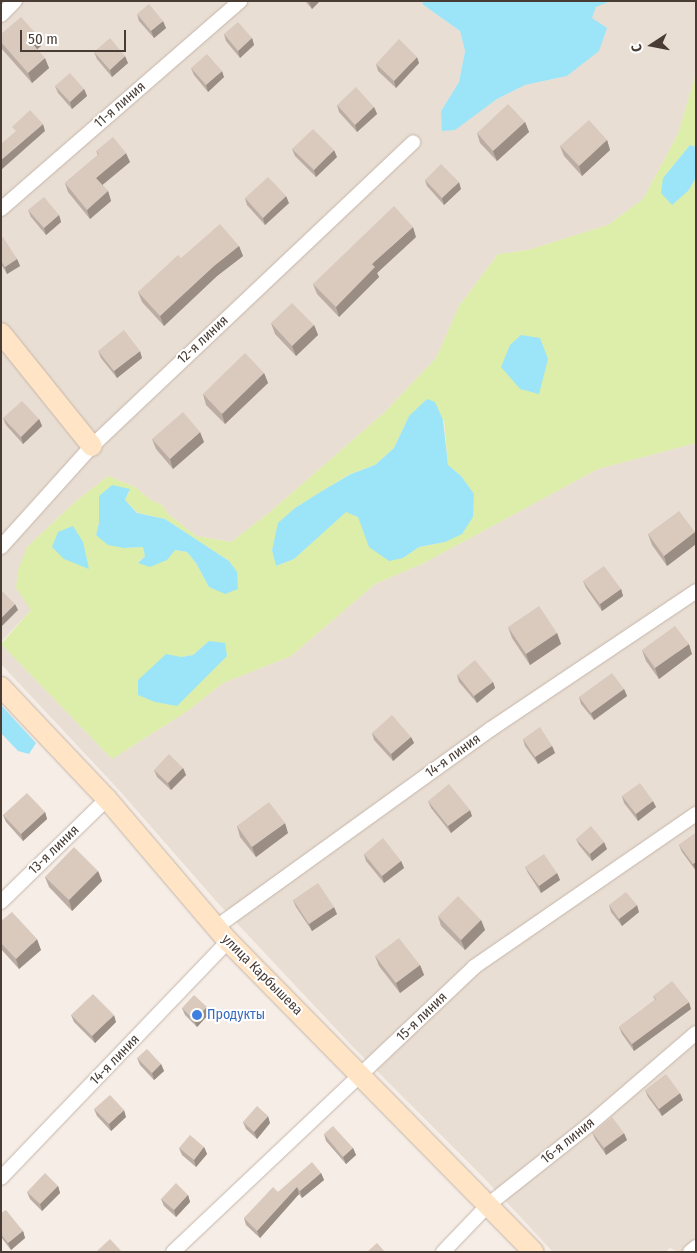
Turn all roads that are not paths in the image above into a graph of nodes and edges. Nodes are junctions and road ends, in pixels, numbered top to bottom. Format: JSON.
{"nodes":[{"id":1,"x":15,"y":1,"type":"edge"},
{"id":2,"x":240,"y":1,"type":"edge"},
{"id":3,"x":1,"y":15,"type":"edge"},
{"id":4,"x":413,"y":142,"type":"dead end"},
{"id":5,"x":1,"y":209,"type":"edge"},
{"id":6,"x":1,"y":333,"type":"edge"},
{"id":7,"x":92,"y":446,"type":"junction"},
{"id":8,"x":1,"y":547,"type":"edge"},
{"id":9,"x":696,"y":591,"type":"edge"},
{"id":10,"x":1,"y":687,"type":"edge"},
{"id":11,"x":107,"y":799,"type":"junction"},
{"id":12,"x":696,"y":814,"type":"edge"},
{"id":13,"x":1,"y":902,"type":"edge"},
{"id":14,"x":222,"y":934,"type":"junction"},
{"id":15,"x":696,"y":1033,"type":"edge"},
{"id":16,"x":362,"y":1075,"type":"junction"},
{"id":17,"x":1,"y":1178,"type":"edge"},
{"id":18,"x":488,"y":1205,"type":"junction"},
{"id":19,"x":696,"y":1247,"type":"edge"},
{"id":20,"x":173,"y":1252,"type":"edge"},
{"id":21,"x":443,"y":1252,"type":"edge"},
{"id":22,"x":534,"y":1252,"type":"edge"},
{"id":23,"x":690,"y":1252,"type":"edge"}],
"edges":[{"from":1,"to":3,"type":"street"},
{"from":2,"to":5,"type":"street","name":"11-я линия"},
{"from":4,"to":7,"type":"street","name":"12-я линия"},
{"from":6,"to":7,"type":"main road"},
{"from":7,"to":8,"type":"street","name":"12-я линия"},
{"from":9,"to":14,"type":"street","name":"14-я линия"},
{"from":10,"to":11,"type":"main road","name":"улица Карбышева"},
{"from":11,"to":13,"type":"street","name":"13-я линия"},
{"from":11,"to":14,"type":"main road","name":"улица Карбышева"},
{"from":12,"to":16,"type":"street","name":"15-я линия"},
{"from":14,"to":16,"type":"main road","name":"улица Карбышева"},
{"from":14,"to":17,"type":"street","name":"14-я линия"},
{"from":15,"to":18,"type":"street","name":"16-я линия"},
{"from":16,"to":18,"type":"main road","name":"улица Карбышева"},
{"from":16,"to":20,"type":"street","name":"15-я линия"},
{"from":18,"to":21,"type":"street","name":"16-я линия"},
{"from":18,"to":22,"type":"main road","name":"улица Карбышева"},
{"from":19,"to":23,"type":"street"}]}
